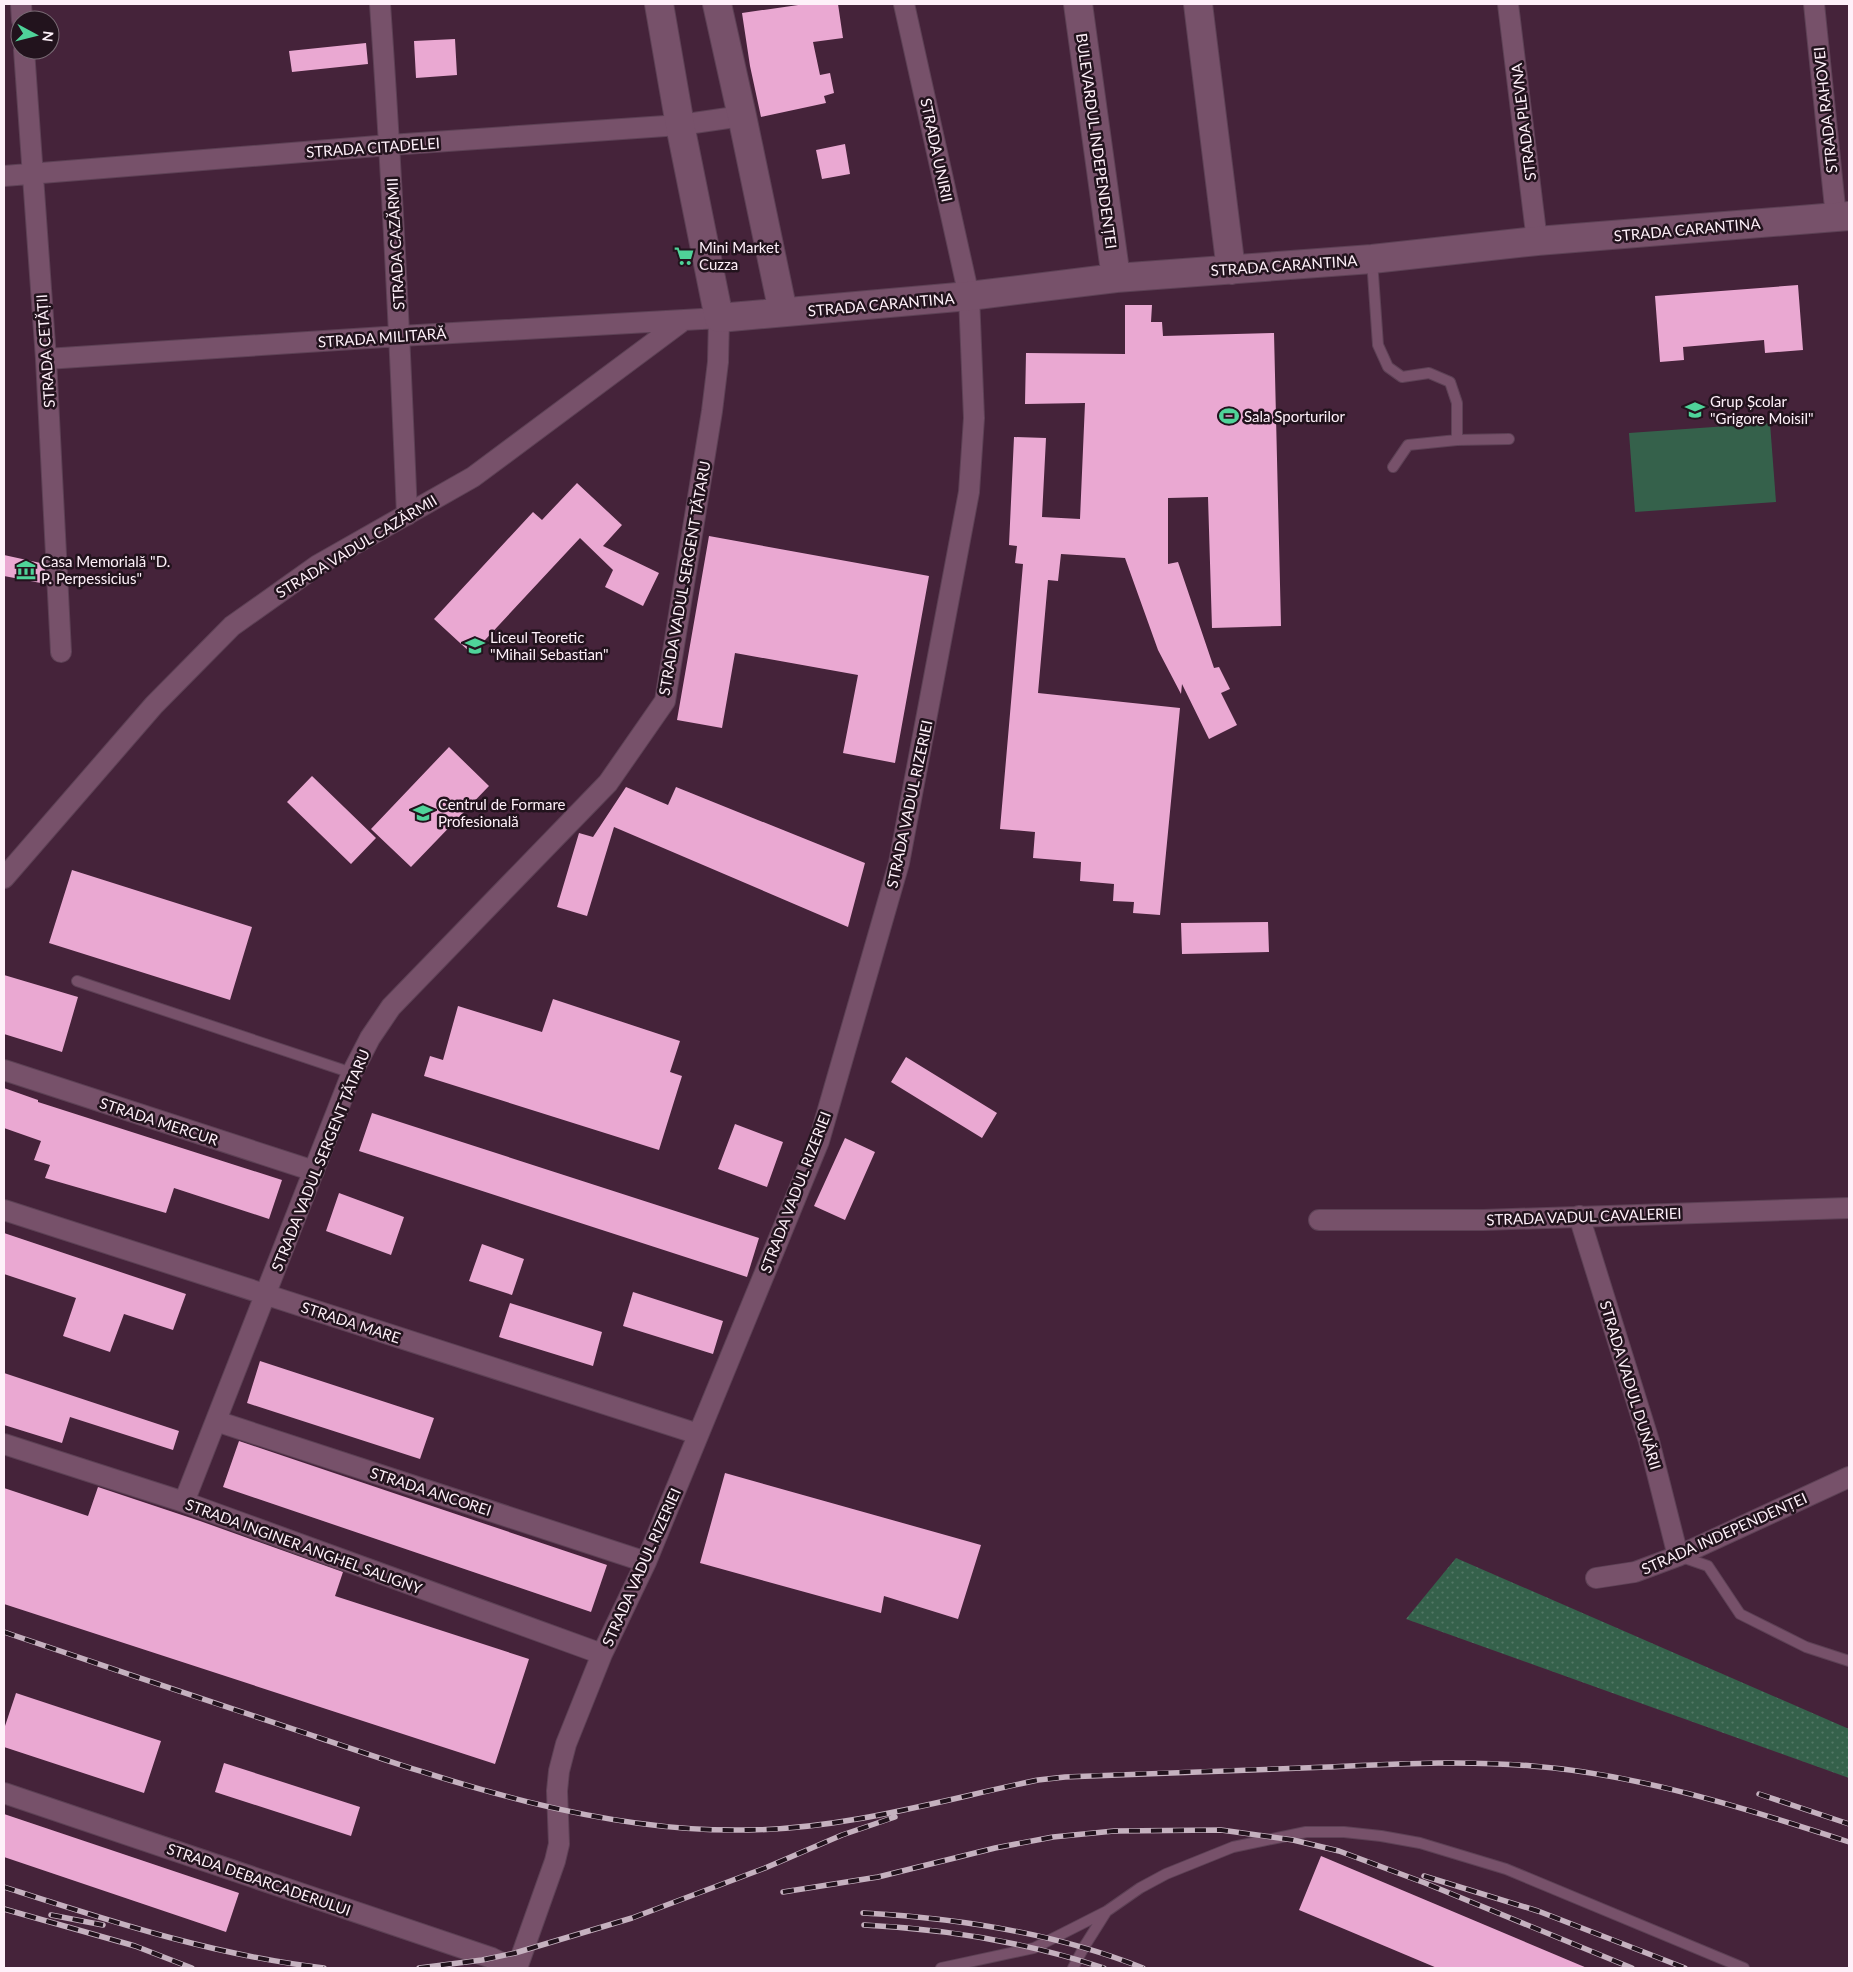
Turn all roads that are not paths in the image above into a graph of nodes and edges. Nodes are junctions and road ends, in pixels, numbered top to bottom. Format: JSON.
{"nodes":[{"id":1,"x":380,"y":4,"type":"edge"},
{"id":2,"x":659,"y":4,"type":"edge"},
{"id":3,"x":717,"y":4,"type":"edge"},
{"id":4,"x":904,"y":4,"type":"edge"},
{"id":5,"x":1078,"y":4,"type":"edge"},
{"id":6,"x":1198,"y":4,"type":"edge"},
{"id":7,"x":1508,"y":4,"type":"edge"},
{"id":8,"x":1814,"y":4,"type":"edge"},
{"id":9,"x":25,"y":60,"type":"edge"},
{"id":10,"x":742,"y":116,"type":"junction"},
{"id":11,"x":680,"y":125,"type":"junction"},
{"id":12,"x":390,"y":145,"type":"junction"},
{"id":13,"x":32,"y":174,"type":"junction"},
{"id":14,"x":4,"y":176,"type":"edge"},
{"id":15,"x":1843,"y":216,"type":"edge"},
{"id":16,"x":1538,"y":241,"type":"junction"},
{"id":17,"x":1372,"y":258,"type":"junction"},
{"id":18,"x":1231,"y":270,"type":"junction"},
{"id":19,"x":1116,"y":278,"type":"junction"},
{"id":20,"x":969,"y":296,"type":"junction"},
{"id":21,"x":783,"y":312,"type":"junction"},
{"id":22,"x":719,"y":318,"type":"junction"},
{"id":23,"x":684,"y":320,"type":"junction"},
{"id":24,"x":400,"y":336,"type":"junction"},
{"id":25,"x":46,"y":359,"type":"junction"},
{"id":26,"x":1457,"y":440,"type":"junction"},
{"id":27,"x":1509,"y":440,"type":"dead end"},
{"id":28,"x":1393,"y":467,"type":"dead end"},
{"id":29,"x":406,"y":515,"type":"junction"},
{"id":30,"x":61,"y":652,"type":"dead end"},
{"id":31,"x":4,"y":878,"type":"edge"},
{"id":32,"x":77,"y":981,"type":"dead end"},
{"id":33,"x":4,"y":1070,"type":"edge"},
{"id":34,"x":352,"y":1073,"type":"junction"},
{"id":35,"x":314,"y":1172,"type":"junction"},
{"id":36,"x":1849,"y":1208,"type":"edge"},
{"id":37,"x":4,"y":1210,"type":"edge"},
{"id":38,"x":1579,"y":1216,"type":"junction"},
{"id":39,"x":1319,"y":1220,"type":"dead end"},
{"id":40,"x":266,"y":1295,"type":"junction"},
{"id":41,"x":216,"y":1421,"type":"junction"},
{"id":42,"x":698,"y":1434,"type":"junction"},
{"id":43,"x":4,"y":1444,"type":"edge"},
{"id":44,"x":1849,"y":1477,"type":"edge"},
{"id":45,"x":184,"y":1502,"type":"junction"},
{"id":46,"x":1678,"y":1556,"type":"junction"},
{"id":47,"x":646,"y":1562,"type":"junction"},
{"id":48,"x":1596,"y":1578,"type":"dead end"},
{"id":49,"x":602,"y":1654,"type":"junction"},
{"id":50,"x":1849,"y":1661,"type":"edge"},
{"id":51,"x":4,"y":1794,"type":"edge"},
{"id":52,"x":1107,"y":1911,"type":"junction"},
{"id":53,"x":512,"y":1968,"type":"edge"},
{"id":54,"x":518,"y":1968,"type":"edge"},
{"id":55,"x":941,"y":1968,"type":"edge"},
{"id":56,"x":1073,"y":1968,"type":"edge"},
{"id":57,"x":1744,"y":1968,"type":"edge"}],
"edges":[{"from":1,"to":12,"type":"street","name":"STRADA CAZĂRMII"},
{"from":2,"to":11,"type":"main road"},
{"from":3,"to":10,"type":"main road"},
{"from":4,"to":20,"type":"street","name":"STRADA UNIRII"},
{"from":5,"to":19,"type":"main road","name":"BULEVARDUL INDEPENDENȚEI"},
{"from":6,"to":18,"type":"main road"},
{"from":7,"to":16,"type":"street","name":"STRADA PLEVNA"},
{"from":8,"to":15,"type":"street","name":"STRADA RAHOVEI"},
{"from":9,"to":13,"type":"street","name":"STRADA CETĂȚII"},
{"from":10,"to":11,"type":"street","name":"STRADA CITADELEI"},
{"from":10,"to":21,"type":"main road"},
{"from":11,"to":12,"type":"street","name":"STRADA CITADELEI"},
{"from":11,"to":22,"type":"main road"},
{"from":12,"to":13,"type":"street","name":"STRADA CITADELEI"},
{"from":12,"to":24,"type":"street","name":"STRADA CAZĂRMII"},
{"from":13,"to":14,"type":"street","name":"STRADA CITADELEI"},
{"from":13,"to":25,"type":"street","name":"STRADA CETĂȚII"},
{"from":15,"to":16,"type":"main road","name":"STRADA CARANTINA"},
{"from":16,"to":17,"type":"main road","name":"STRADA CARANTINA"},
{"from":17,"to":18,"type":"main road","name":"STRADA CARANTINA"},
{"from":17,"to":26,"type":"lane"},
{"from":18,"to":19,"type":"main road","name":"STRADA CARANTINA"},
{"from":19,"to":20,"type":"main road","name":"STRADA CARANTINA"},
{"from":20,"to":21,"type":"main road","name":"STRADA CARANTINA"},
{"from":20,"to":42,"type":"street","name":"STRADA VADUL RIZERIEI"},
{"from":21,"to":22,"type":"main road","name":"STRADA CARANTINA"},
{"from":22,"to":23,"type":"street","name":"STRADA MILITARĂ"},
{"from":22,"to":34,"type":"street","name":"STRADA VADUL SERGENT TĂTARU"},
{"from":23,"to":24,"type":"street","name":"STRADA MILITARĂ"},
{"from":23,"to":29,"type":"street","name":"STRADA VADUL CAZĂRMII"},
{"from":24,"to":25,"type":"street","name":"STRADA MILITARĂ"},
{"from":24,"to":29,"type":"street","name":"STRADA CAZĂRMII"},
{"from":25,"to":30,"type":"street","name":"STRADA CETĂȚII"},
{"from":26,"to":27,"type":"lane"},
{"from":26,"to":28,"type":"lane"},
{"from":29,"to":31,"type":"street","name":"STRADA VADUL CAZĂRMII"},
{"from":32,"to":34,"type":"lane"},
{"from":33,"to":35,"type":"street","name":"STRADA MERCUR"},
{"from":34,"to":35,"type":"street","name":"STRADA VADUL SERGENT TĂTARU"},
{"from":35,"to":40,"type":"street","name":"STRADA VADUL SERGENT TĂTARU"},
{"from":36,"to":38,"type":"street","name":"STRADA VADUL CAVALERIEI"},
{"from":37,"to":40,"type":"street","name":"STRADA MARE"},
{"from":38,"to":39,"type":"street","name":"STRADA VADUL CAVALERIEI"},
{"from":38,"to":46,"type":"street","name":"STRADA VADUL DUNĂRII"},
{"from":40,"to":41,"type":"street","name":"STRADA VADUL SERGENT TĂTARU"},
{"from":40,"to":42,"type":"street","name":"STRADA MARE"},
{"from":41,"to":45,"type":"street","name":"STRADA VADUL SERGENT TĂTARU"},
{"from":41,"to":47,"type":"street","name":"STRADA ANCOREI"},
{"from":42,"to":47,"type":"street","name":"STRADA VADUL RIZERIEI"},
{"from":43,"to":45,"type":"street","name":"STRADA INGINER ANGHEL SALIGNY"},
{"from":44,"to":46,"type":"street","name":"STRADA INDEPENDENȚEI"},
{"from":45,"to":49,"type":"street","name":"STRADA INGINER ANGHEL SALIGNY"},
{"from":46,"to":48,"type":"street","name":"STRADA INDEPENDENȚEI"},
{"from":46,"to":50,"type":"lane"},
{"from":47,"to":49,"type":"street","name":"STRADA VADUL RIZERIEI"},
{"from":49,"to":54,"type":"street","name":"STRADA VADUL RIZERIEI"},
{"from":51,"to":53,"type":"street","name":"STRADA DEBARCADERULUI"},
{"from":52,"to":55,"type":"lane"},
{"from":52,"to":56,"type":"lane"},
{"from":52,"to":57,"type":"lane"}]}
